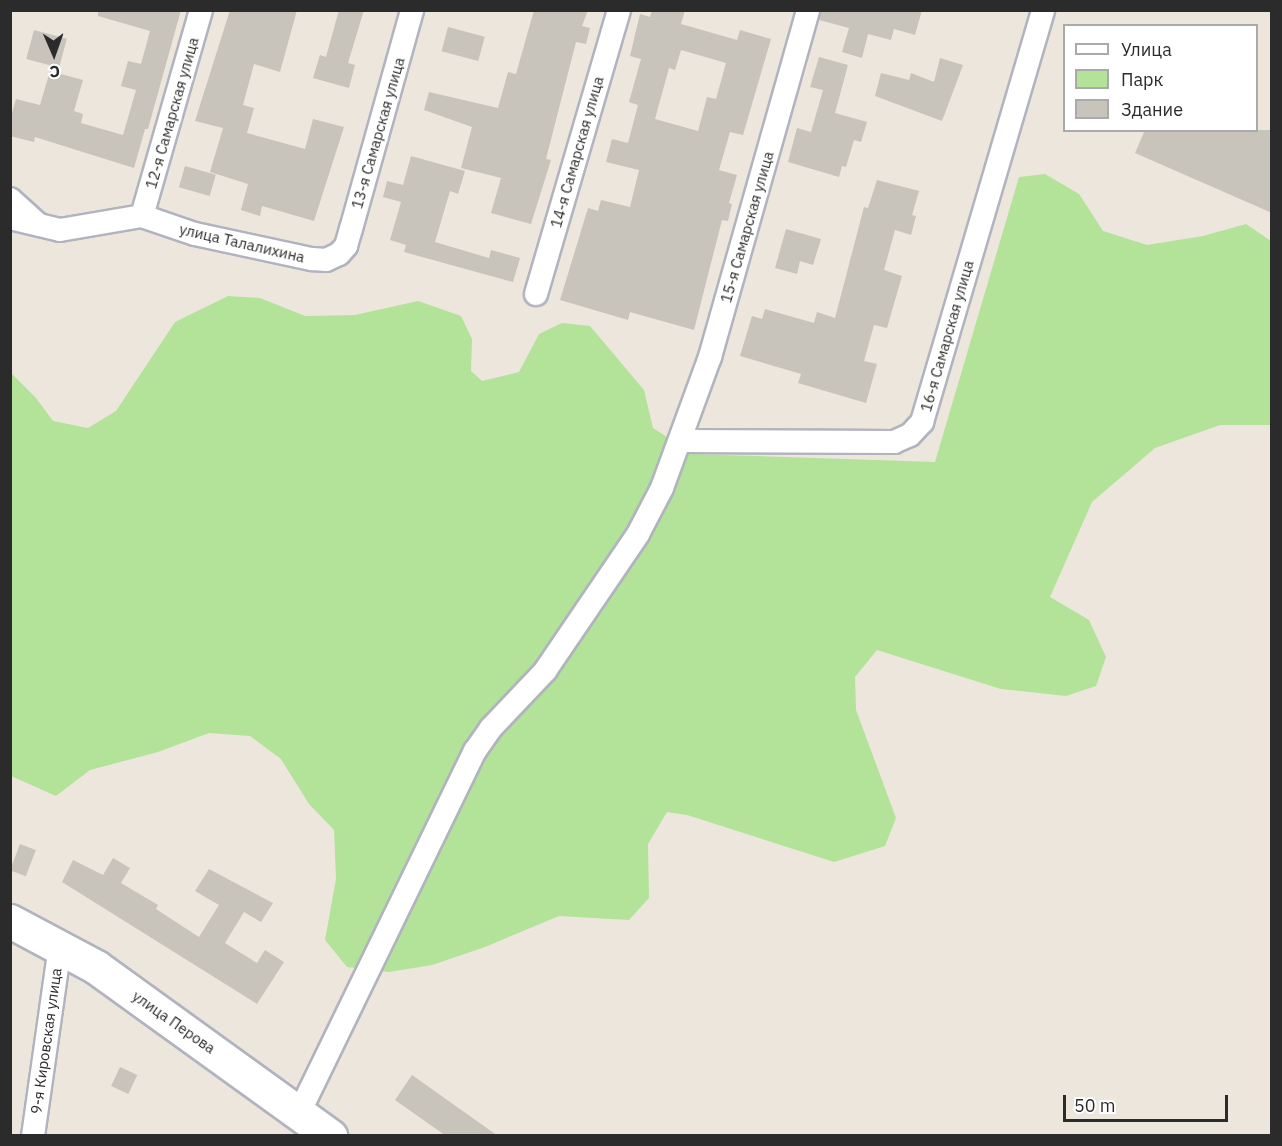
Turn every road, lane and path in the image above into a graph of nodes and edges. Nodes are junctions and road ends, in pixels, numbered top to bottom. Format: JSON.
{"nodes":[{"id":1,"x":201,"y":10,"type":"edge"},
{"id":2,"x":412,"y":10,"type":"edge"},
{"id":3,"x":619,"y":10,"type":"edge"},
{"id":4,"x":808,"y":10,"type":"edge"},
{"id":5,"x":1043,"y":10,"type":"edge"},
{"id":6,"x":10,"y":199,"type":"edge"},
{"id":7,"x":142,"y":216,"type":"junction"},
{"id":8,"x":10,"y":218,"type":"edge"},
{"id":9,"x":39,"y":225,"type":"junction"},
{"id":10,"x":339,"y":254,"type":"joint"},
{"id":11,"x":536,"y":294,"type":"dead end"},
{"id":12,"x":680,"y":441,"type":"junction"},
{"id":13,"x":10,"y":921,"type":"edge"},
{"id":14,"x":60,"y":946,"type":"junction"},
{"id":15,"x":299,"y":1113,"type":"junction"},
{"id":16,"x":33,"y":1136,"type":"edge"},
{"id":17,"x":330,"y":1136,"type":"edge"}],
"edges":[{"from":1,"to":7,"type":"street","name":"12-я Самарская улица"},
{"from":2,"to":10,"type":"street","name":"13-я Самарская улица"},
{"from":3,"to":11,"type":"street","name":"14-я Самарская улица"},
{"from":4,"to":12,"type":"street","name":"15-я Самарская улица"},
{"from":5,"to":12,"type":"street","name":"16-я Самарская улица"},
{"from":6,"to":9,"type":"street"},
{"from":7,"to":9,"type":"street","name":"улица Талалихина"},
{"from":7,"to":10,"type":"street","name":"улица Талалихина"},
{"from":8,"to":9,"type":"street","name":"улица Талалихина"},
{"from":12,"to":15,"type":"street","name":"15-я Самарская улица"},
{"from":13,"to":14,"type":"street","name":"улица Перова"},
{"from":14,"to":15,"type":"street","name":"улица Перова"},
{"from":14,"to":16,"type":"street","name":"9-я Кировская улица"},
{"from":15,"to":17,"type":"street","name":"улица Перова"}]}
